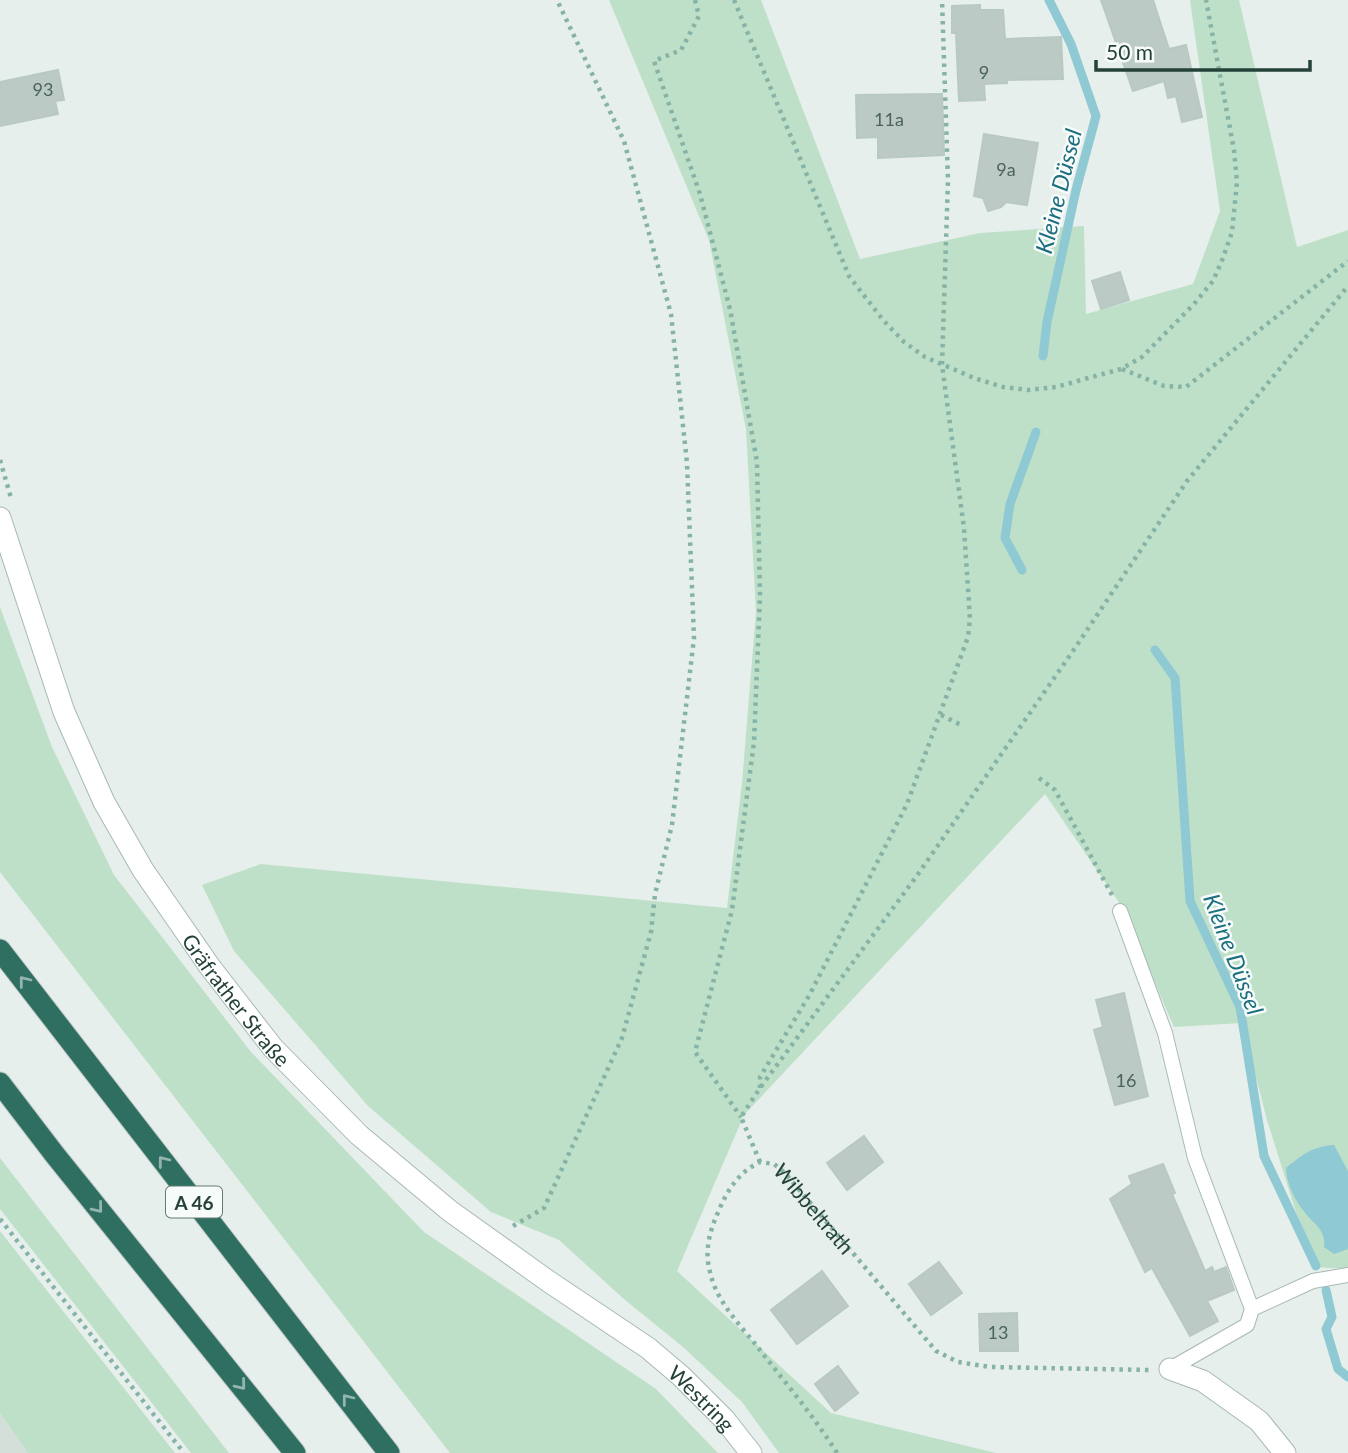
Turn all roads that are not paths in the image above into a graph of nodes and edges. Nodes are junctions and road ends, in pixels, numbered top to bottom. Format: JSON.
{"nodes":[{"id":1,"x":7,"y":513,"type":"edge"},
{"id":2,"x":1121,"y":911,"type":"road end"},
{"id":3,"x":0,"y":950,"type":"edge"},
{"id":4,"x":0,"y":1083,"type":"edge"},
{"id":5,"x":0,"y":1098,"type":"edge"},
{"id":6,"x":55,"y":1155,"type":"junction"},
{"id":7,"x":1348,"y":1275,"type":"edge"},
{"id":8,"x":1252,"y":1309,"type":"junction"},
{"id":9,"x":648,"y":1348,"type":"joint"},
{"id":10,"x":1170,"y":1369,"type":"joint"},
{"id":11,"x":295,"y":1453,"type":"edge"},
{"id":12,"x":389,"y":1453,"type":"edge"},
{"id":13,"x":751,"y":1453,"type":"edge"},
{"id":14,"x":1285,"y":1453,"type":"edge"}],
"edges":[{"from":1,"to":9,"type":"street","name":"Gräfrather Straße"},
{"from":2,"to":8,"type":"lane"},
{"from":12,"to":3,"type":"highway","number":"A 46","one_way":true},
{"from":4,"to":6,"type":"highway"},
{"from":5,"to":6,"type":"highway"},
{"from":6,"to":11,"type":"highway","one_way":true},
{"from":7,"to":8,"type":"lane"},
{"from":8,"to":10,"type":"lane"},
{"from":9,"to":13,"type":"street","name":"Westring"},
{"from":10,"to":14,"type":"street"}]}
